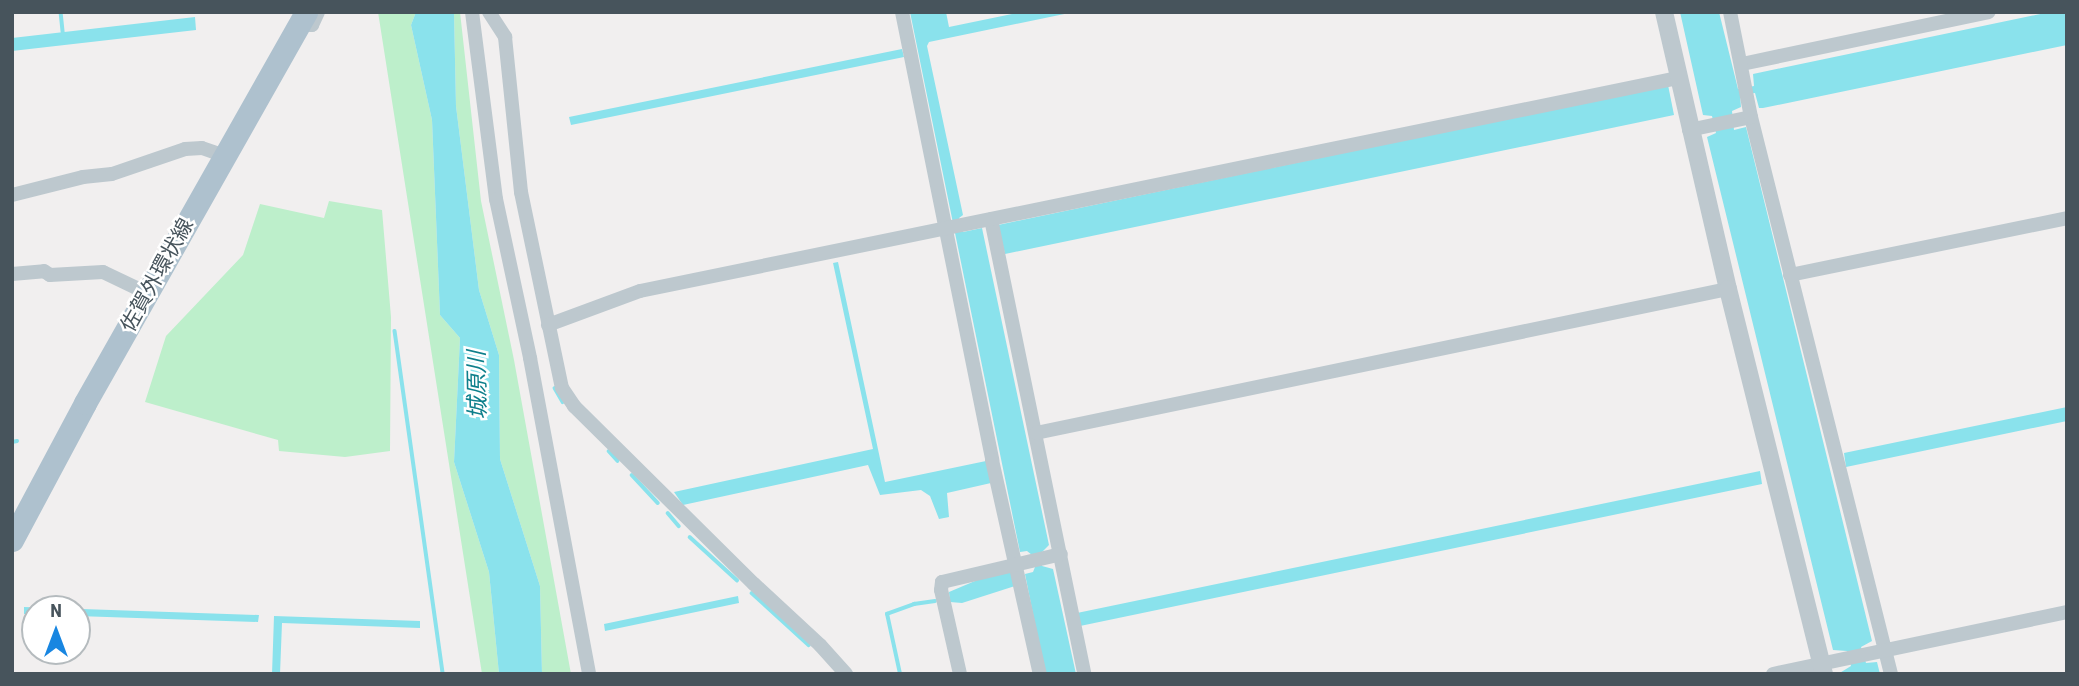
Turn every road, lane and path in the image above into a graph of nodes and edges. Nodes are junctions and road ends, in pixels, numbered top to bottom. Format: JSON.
{"nodes":[{"id":1,"x":472,"y":12,"type":"edge"},
{"id":2,"x":489,"y":12,"type":"edge"},
{"id":3,"x":902,"y":12,"type":"edge"},
{"id":4,"x":1664,"y":12,"type":"edge"},
{"id":5,"x":1730,"y":12,"type":"edge"},
{"id":6,"x":1989,"y":12,"type":"edge"},
{"id":7,"x":308,"y":17,"type":"edge"},
{"id":8,"x":1742,"y":64,"type":"junction"},
{"id":9,"x":1678,"y":78,"type":"junction"},
{"id":10,"x":1751,"y":117,"type":"junction"},
{"id":11,"x":1689,"y":130,"type":"junction"},
{"id":12,"x":225,"y":156,"type":"junction"},
{"id":13,"x":12,"y":195,"type":"edge"},
{"id":14,"x":2067,"y":218,"type":"edge"},
{"id":15,"x":991,"y":219,"type":"junction"},
{"id":16,"x":955,"y":227,"type":"junction"},
{"id":17,"x":12,"y":274,"type":"edge"},
{"id":18,"x":1790,"y":275,"type":"junction"},
{"id":19,"x":1728,"y":289,"type":"junction"},
{"id":20,"x":147,"y":293,"type":"junction"},
{"id":21,"x":548,"y":325,"type":"junction"},
{"id":22,"x":1037,"y":433,"type":"junction"},
{"id":23,"x":15,"y":527,"type":"edge"},
{"id":24,"x":1060,"y":554,"type":"junction"},
{"id":25,"x":1030,"y":560,"type":"junction"},
{"id":26,"x":2067,"y":612,"type":"edge"},
{"id":27,"x":1885,"y":650,"type":"junction"},
{"id":28,"x":1823,"y":669,"type":"edge"},
{"id":29,"x":589,"y":674,"type":"edge"},
{"id":30,"x":846,"y":674,"type":"edge"},
{"id":31,"x":960,"y":674,"type":"edge"},
{"id":32,"x":1040,"y":674,"type":"edge"},
{"id":33,"x":1084,"y":674,"type":"edge"},
{"id":34,"x":1773,"y":674,"type":"edge"},
{"id":35,"x":1891,"y":674,"type":"edge"}],
"edges":[{"from":1,"to":29,"type":"street"},
{"from":2,"to":21,"type":"street"},
{"from":3,"to":16,"type":"street"},
{"from":4,"to":9,"type":"street"},
{"from":5,"to":8,"type":"street"},
{"from":6,"to":8,"type":"street"},
{"from":7,"to":12,"type":"main road","name":"佐賀外環状線"},
{"from":8,"to":10,"type":"street"},
{"from":9,"to":11,"type":"street"},
{"from":9,"to":15,"type":"street"},
{"from":10,"to":11,"type":"street"},
{"from":10,"to":18,"type":"street"},
{"from":11,"to":19,"type":"street"},
{"from":12,"to":13,"type":"street"},
{"from":12,"to":20,"type":"main road","name":"佐賀外環状線"},
{"from":14,"to":18,"type":"street"},
{"from":15,"to":16,"type":"street"},
{"from":15,"to":22,"type":"street"},
{"from":16,"to":21,"type":"street"},
{"from":16,"to":25,"type":"street"},
{"from":17,"to":20,"type":"street"},
{"from":18,"to":27,"type":"street"},
{"from":19,"to":22,"type":"street"},
{"from":19,"to":28,"type":"street"},
{"from":20,"to":23,"type":"main road","name":"佐賀外環状線"},
{"from":21,"to":30,"type":"street"},
{"from":22,"to":24,"type":"street"},
{"from":24,"to":25,"type":"street"},
{"from":24,"to":33,"type":"street"},
{"from":25,"to":31,"type":"street"},
{"from":25,"to":32,"type":"street"},
{"from":26,"to":27,"type":"street"},
{"from":27,"to":28,"type":"street"},
{"from":27,"to":35,"type":"street"},
{"from":28,"to":34,"type":"street"}]}
